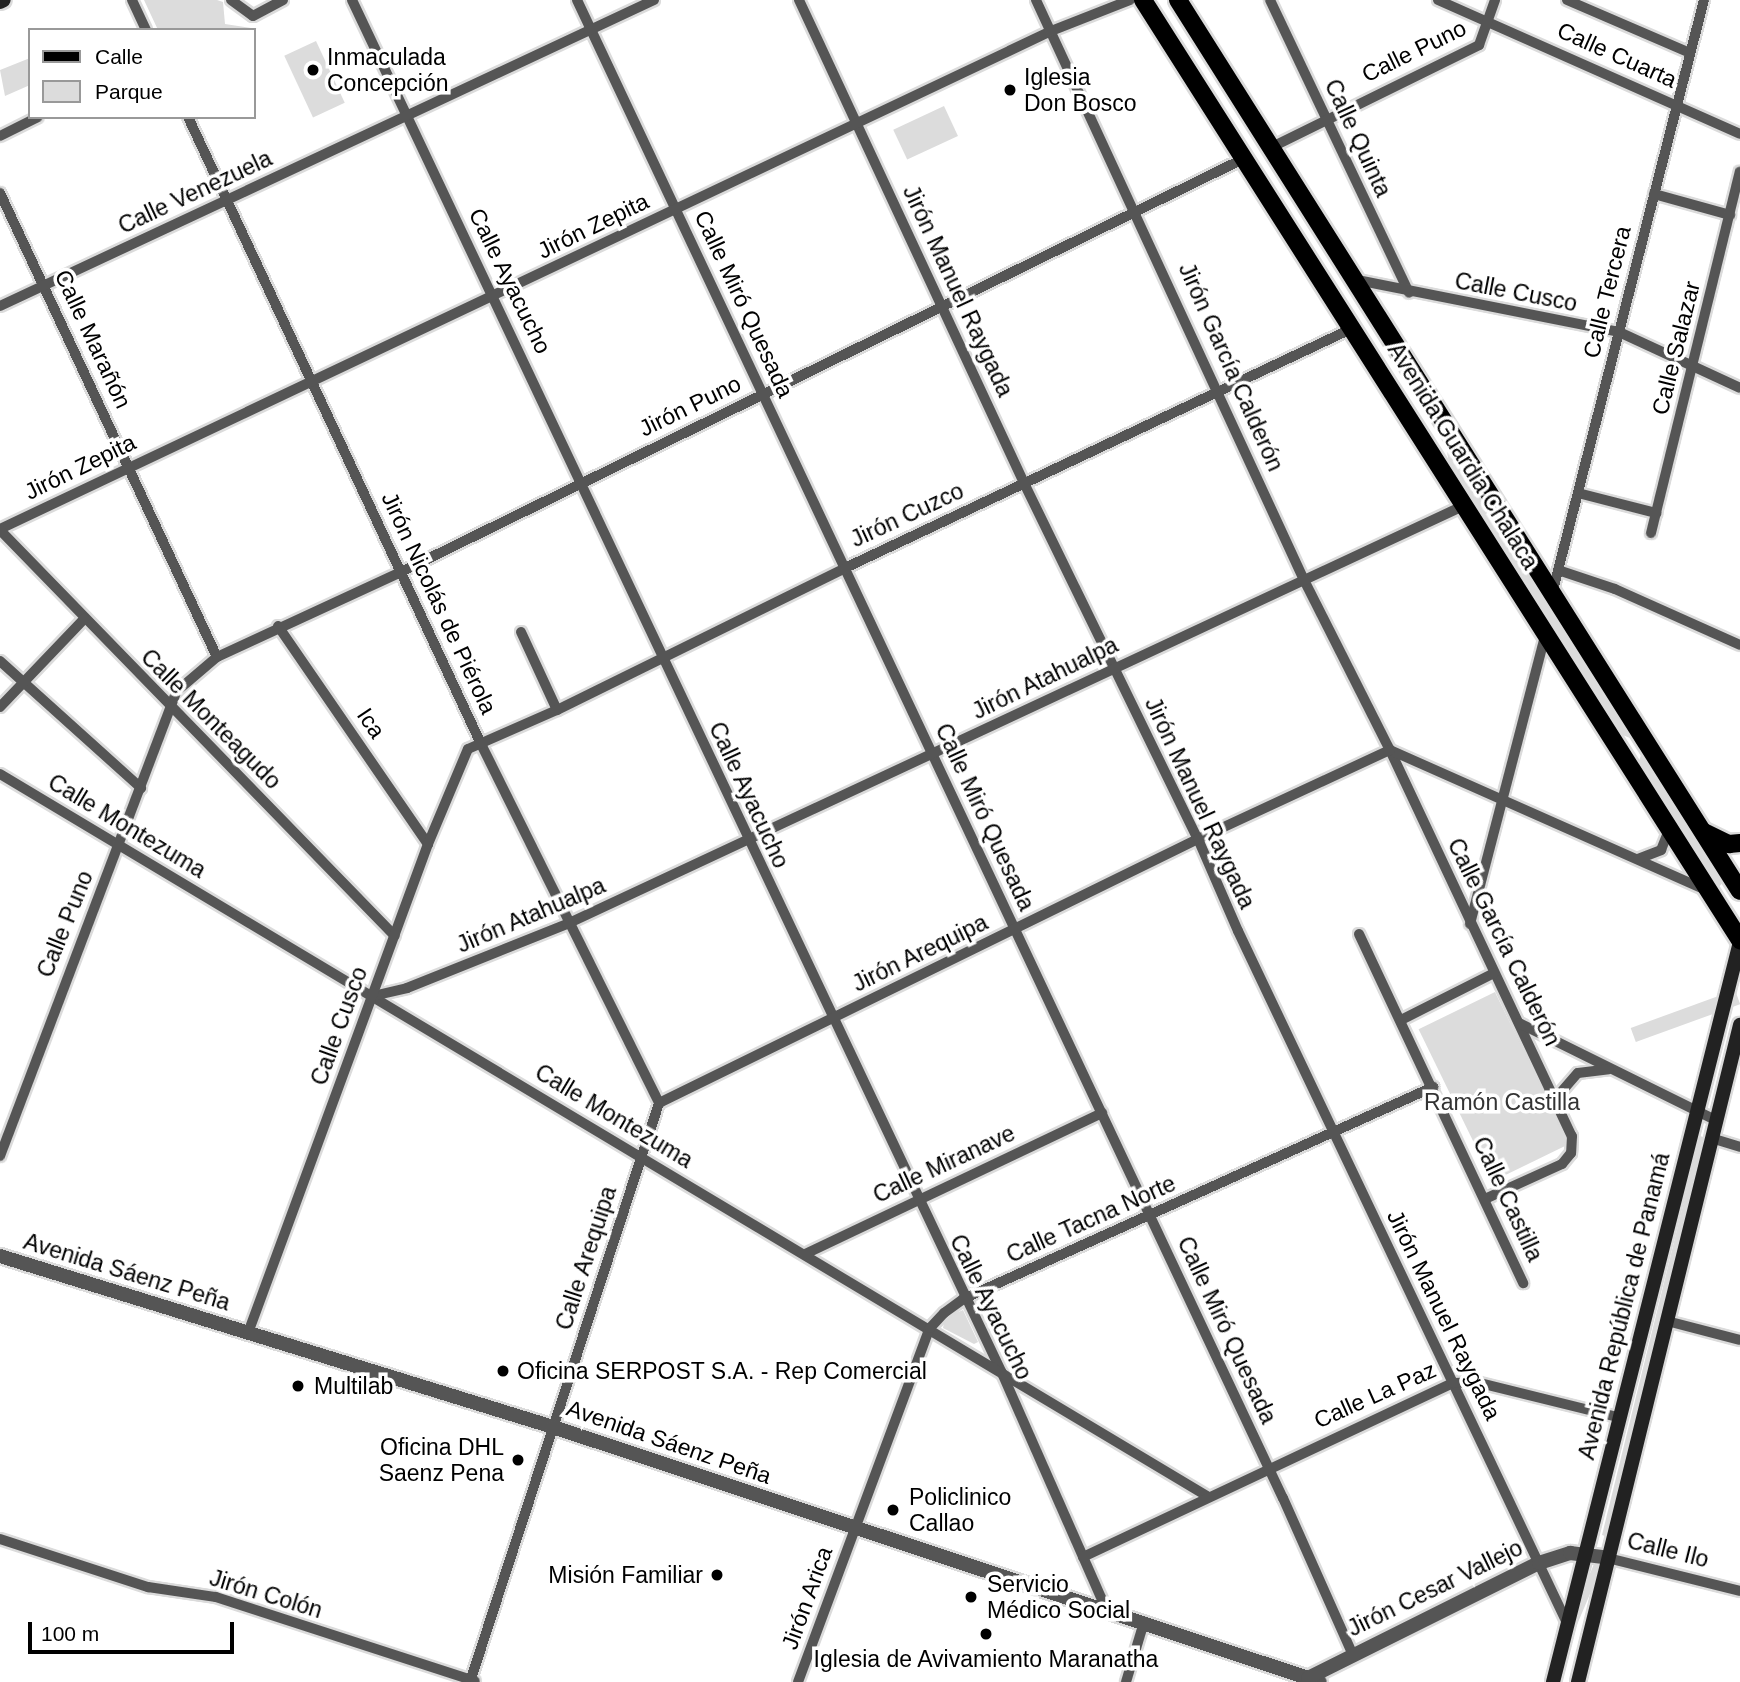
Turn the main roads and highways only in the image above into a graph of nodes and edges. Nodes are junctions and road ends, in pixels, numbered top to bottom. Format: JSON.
{"nodes":[{"id":1,"x":1143,"y":0,"type":"edge"},
{"id":2,"x":1178,"y":0,"type":"edge"},
{"id":3,"x":1322,"y":227,"type":"junction"},
{"id":4,"x":1297,"y":243,"type":"junction"},
{"id":5,"x":1457,"y":439,"type":"junction"},
{"id":6,"x":1430,"y":453,"type":"junction"},
{"id":7,"x":1644,"y":743,"type":"junction"},
{"id":8,"x":1624,"y":754,"type":"junction"},
{"id":9,"x":1701,"y":830,"type":"junction"},
{"id":10,"x":1740,"y":843,"type":"edge"},
{"id":11,"x":1740,"y":891,"type":"edge"},
{"id":12,"x":1740,"y":941,"type":"edge"},
{"id":13,"x":1740,"y":1025,"type":"edge"},
{"id":14,"x":1553,"y":1682,"type":"edge"},
{"id":15,"x":1578,"y":1682,"type":"edge"}],
"edges":[{"from":1,"to":4,"type":"main road","name":"Avenida Guardia Chalaca"},
{"from":2,"to":3,"type":"main road","name":"Avenida Guardia Chalaca"},
{"from":3,"to":4,"type":"main road"},
{"from":3,"to":5,"type":"main road","name":"Avenida Guardia Chalaca"},
{"from":4,"to":6,"type":"main road","name":"Avenida Guardia Chalaca"},
{"from":5,"to":6,"type":"main road"},
{"from":5,"to":7,"type":"main road","name":"Avenida Guardia Chalaca"},
{"from":6,"to":8,"type":"main road","name":"Avenida Guardia Chalaca"},
{"from":7,"to":8,"type":"main road"},
{"from":7,"to":9,"type":"main road","name":"Avenida Guardia Chalaca"},
{"from":8,"to":12,"type":"main road","name":"Avenida Guardia Chalaca"},
{"from":9,"to":10,"type":"main road"},
{"from":9,"to":11,"type":"main road","name":"Avenida Guardia Chalaca"},
{"from":12,"to":14,"type":"main road","name":"Avenida República de Panamá"},
{"from":13,"to":15,"type":"main road","name":"Avenida República de Panamá"}]}
